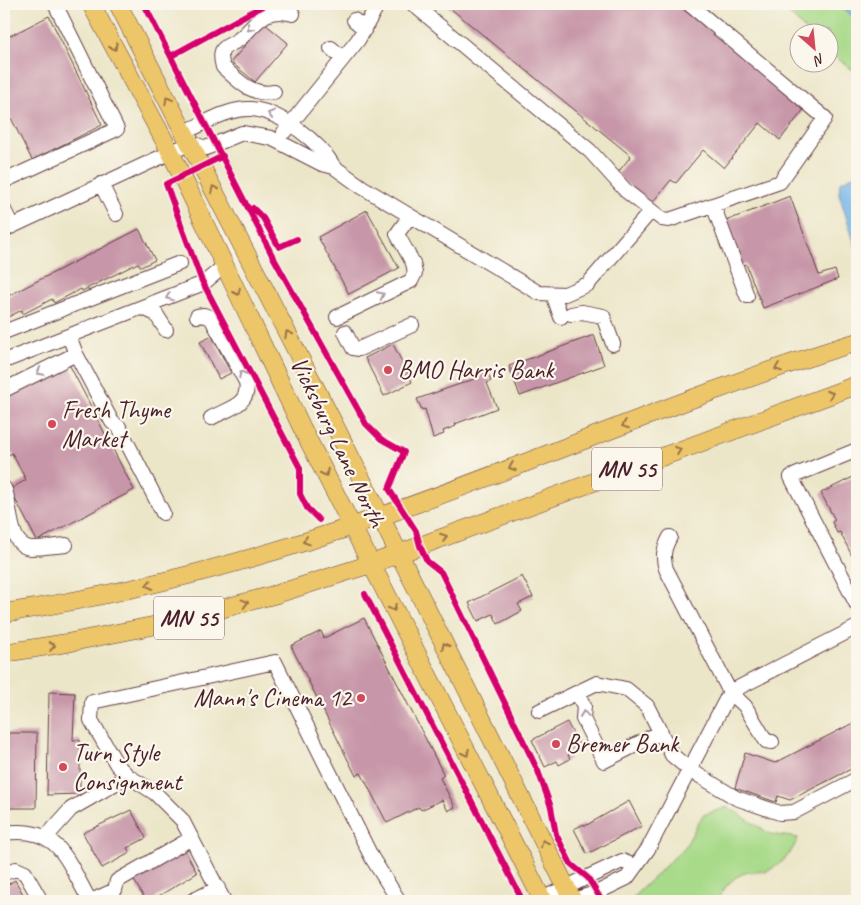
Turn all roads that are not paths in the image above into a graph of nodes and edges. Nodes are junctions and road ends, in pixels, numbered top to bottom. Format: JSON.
{"nodes":[{"id":1,"x":55,"y":4,"type":"edge"},
{"id":2,"x":91,"y":4,"type":"edge"},
{"id":3,"x":118,"y":4,"type":"edge"},
{"id":4,"x":378,"y":4,"type":"edge"},
{"id":5,"x":413,"y":4,"type":"edge"},
{"id":6,"x":689,"y":4,"type":"edge"},
{"id":7,"x":293,"y":14,"type":"dead end"},
{"id":8,"x":354,"y":20,"type":"dead end"},
{"id":9,"x":365,"y":29,"type":"junction"},
{"id":10,"x":331,"y":48,"type":"dead end"},
{"id":11,"x":342,"y":58,"type":"junction"},
{"id":12,"x":274,"y":92,"type":"dead end"},
{"id":13,"x":289,"y":124,"type":"junction"},
{"id":14,"x":278,"y":142,"type":"junction"},
{"id":15,"x":191,"y":143,"type":"junction"},
{"id":16,"x":171,"y":153,"type":"junction"},
{"id":17,"x":334,"y":167,"type":"junction"},
{"id":18,"x":4,"y":181,"type":"edge"},
{"id":19,"x":101,"y":184,"type":"junction"},
{"id":20,"x":713,"y":205,"type":"junction"},
{"id":21,"x":4,"y":210,"type":"edge"},
{"id":22,"x":651,"y":211,"type":"junction"},
{"id":23,"x":116,"y":214,"type":"dead end"},
{"id":24,"x":410,"y":216,"type":"junction"},
{"id":25,"x":8,"y":228,"type":"edge"},
{"id":26,"x":180,"y":263,"type":"dead end"},
{"id":27,"x":224,"y":266,"type":"junction"},
{"id":28,"x":553,"y":294,"type":"junction"},
{"id":29,"x":747,"y":296,"type":"dead end"},
{"id":30,"x":143,"y":308,"type":"junction"},
{"id":31,"x":197,"y":316,"type":"dead end"},
{"id":32,"x":337,"y":317,"type":"dead end"},
{"id":33,"x":412,"y":325,"type":"dead end"},
{"id":34,"x":166,"y":330,"type":"dead end"},
{"id":35,"x":4,"y":332,"type":"edge"},
{"id":36,"x":345,"y":332,"type":"dead end"},
{"id":37,"x":69,"y":336,"type":"junction"},
{"id":38,"x":857,"y":342,"type":"edge"},
{"id":39,"x":614,"y":344,"type":"dead end"},
{"id":40,"x":76,"y":354,"type":"junction"},
{"id":41,"x":4,"y":361,"type":"edge"},
{"id":42,"x":857,"y":385,"type":"edge"},
{"id":43,"x":4,"y":390,"type":"edge"},
{"id":44,"x":211,"y":418,"type":"dead end"},
{"id":45,"x":857,"y":450,"type":"edge"},
{"id":46,"x":4,"y":488,"type":"edge"},
{"id":47,"x":163,"y":513,"type":"dead end"},
{"id":48,"x":379,"y":517,"type":"junction"},
{"id":49,"x":352,"y":526,"type":"junction"},
{"id":50,"x":670,"y":537,"type":"dead end"},
{"id":51,"x":66,"y":545,"type":"dead end"},
{"id":52,"x":398,"y":554,"type":"junction"},
{"id":53,"x":371,"y":564,"type":"junction"},
{"id":54,"x":857,"y":605,"type":"edge"},
{"id":55,"x":4,"y":613,"type":"edge"},
{"id":56,"x":857,"y":626,"type":"edge"},
{"id":57,"x":4,"y":653,"type":"edge"},
{"id":58,"x":730,"y":692,"type":"junction"},
{"id":59,"x":577,"y":693,"type":"junction"},
{"id":60,"x":539,"y":711,"type":"dead end"},
{"id":61,"x":661,"y":732,"type":"junction"},
{"id":62,"x":772,"y":742,"type":"dead end"},
{"id":63,"x":690,"y":770,"type":"junction"},
{"id":64,"x":128,"y":776,"type":"junction"},
{"id":65,"x":857,"y":779,"type":"edge"},
{"id":66,"x":4,"y":833,"type":"edge"},
{"id":67,"x":46,"y":836,"type":"junction"},
{"id":68,"x":192,"y":838,"type":"junction"},
{"id":69,"x":4,"y":873,"type":"edge"},
{"id":70,"x":218,"y":888,"type":"junction"},
{"id":71,"x":119,"y":896,"type":"edge"},
{"id":72,"x":571,"y":897,"type":"edge"},
{"id":73,"x":41,"y":901,"type":"edge"},
{"id":74,"x":90,"y":901,"type":"edge"},
{"id":75,"x":192,"y":901,"type":"edge"},
{"id":76,"x":224,"y":901,"type":"edge"},
{"id":77,"x":399,"y":901,"type":"edge"},
{"id":78,"x":541,"y":901,"type":"edge"}],
"edges":[{"from":1,"to":18,"type":"street"},
{"from":2,"to":16,"type":"main road","name":"Vicksburg Lane North","one_way":true},
{"from":15,"to":3,"type":"main road","name":"Vicksburg Lane North","one_way":true},
{"from":4,"to":9,"type":"street"},
{"from":5,"to":22,"type":"street"},
{"from":6,"to":20,"type":"street"},
{"from":7,"to":12,"type":"street","one_way":true},
{"from":8,"to":9,"type":"street"},
{"from":9,"to":11,"type":"street"},
{"from":10,"to":11,"type":"street"},
{"from":11,"to":13,"type":"street"},
{"from":13,"to":14,"type":"street"},
{"from":13,"to":15,"type":"street","one_way":true},
{"from":13,"to":17,"type":"street"},
{"from":14,"to":15,"type":"street"},
{"from":14,"to":17,"type":"street"},
{"from":15,"to":16,"type":"street"},
{"from":48,"to":15,"type":"main road","name":"Vicksburg Lane North","one_way":true},
{"from":16,"to":19,"type":"street"},
{"from":16,"to":27,"type":"main road","name":"Vicksburg Lane North"},
{"from":17,"to":24,"type":"street"},
{"from":19,"to":23,"type":"street"},
{"from":19,"to":25,"type":"street"},
{"from":20,"to":22,"type":"street"},
{"from":20,"to":29,"type":"street"},
{"from":21,"to":25,"type":"street"},
{"from":22,"to":28,"type":"street"},
{"from":24,"to":28,"type":"street"},
{"from":32,"to":24,"type":"street","one_way":true},
{"from":26,"to":35,"type":"street"},
{"from":27,"to":30,"type":"street","one_way":true},
{"from":27,"to":49,"type":"main road","name":"Vicksburg Lane North","one_way":true},
{"from":28,"to":39,"type":"street"},
{"from":30,"to":34,"type":"street"},
{"from":30,"to":37,"type":"street"},
{"from":44,"to":31,"type":"street","one_way":true},
{"from":33,"to":36,"type":"street"},
{"from":37,"to":40,"type":"street"},
{"from":37,"to":41,"type":"street"},
{"from":38,"to":48,"type":"main road","number":"MN 55","one_way":true},
{"from":40,"to":43,"type":"street","one_way":true},
{"from":40,"to":47,"type":"street"},
{"from":52,"to":42,"type":"main road","number":"MN 55","one_way":true},
{"from":45,"to":54,"type":"street"},
{"from":46,"to":51,"type":"street"},
{"from":48,"to":49,"type":"main road","number":"MN 55"},
{"from":48,"to":52,"type":"main road","name":"Vicksburg Lane North"},
{"from":49,"to":53,"type":"main road","name":"Vicksburg Lane North"},
{"from":49,"to":55,"type":"main road","number":"MN 55","one_way":true},
{"from":50,"to":58,"type":"street"},
{"from":52,"to":53,"type":"main road","number":"MN 55"},
{"from":72,"to":52,"type":"main road","name":"Vicksburg Lane North","one_way":true},
{"from":57,"to":53,"type":"main road","number":"MN 55","one_way":true},
{"from":53,"to":78,"type":"main road","name":"Vicksburg Lane North","one_way":true},
{"from":56,"to":58,"type":"street"},
{"from":58,"to":62,"type":"street"},
{"from":58,"to":63,"type":"street"},
{"from":59,"to":60,"type":"street"},
{"from":59,"to":61,"type":"street"},
{"from":61,"to":59,"type":"street","one_way":true},
{"from":61,"to":63,"type":"street"},
{"from":63,"to":65,"type":"street"},
{"from":63,"to":72,"type":"street"},
{"from":64,"to":67,"type":"street"},
{"from":64,"to":68,"type":"street"},
{"from":64,"to":77,"type":"street"},
{"from":66,"to":67,"type":"street"},
{"from":67,"to":74,"type":"street"},
{"from":68,"to":70,"type":"street"},
{"from":68,"to":71,"type":"street"},
{"from":69,"to":73,"type":"street"},
{"from":70,"to":75,"type":"street"},
{"from":70,"to":76,"type":"street"},
{"from":71,"to":74,"type":"street"},
{"from":72,"to":78,"type":"street"}]}
